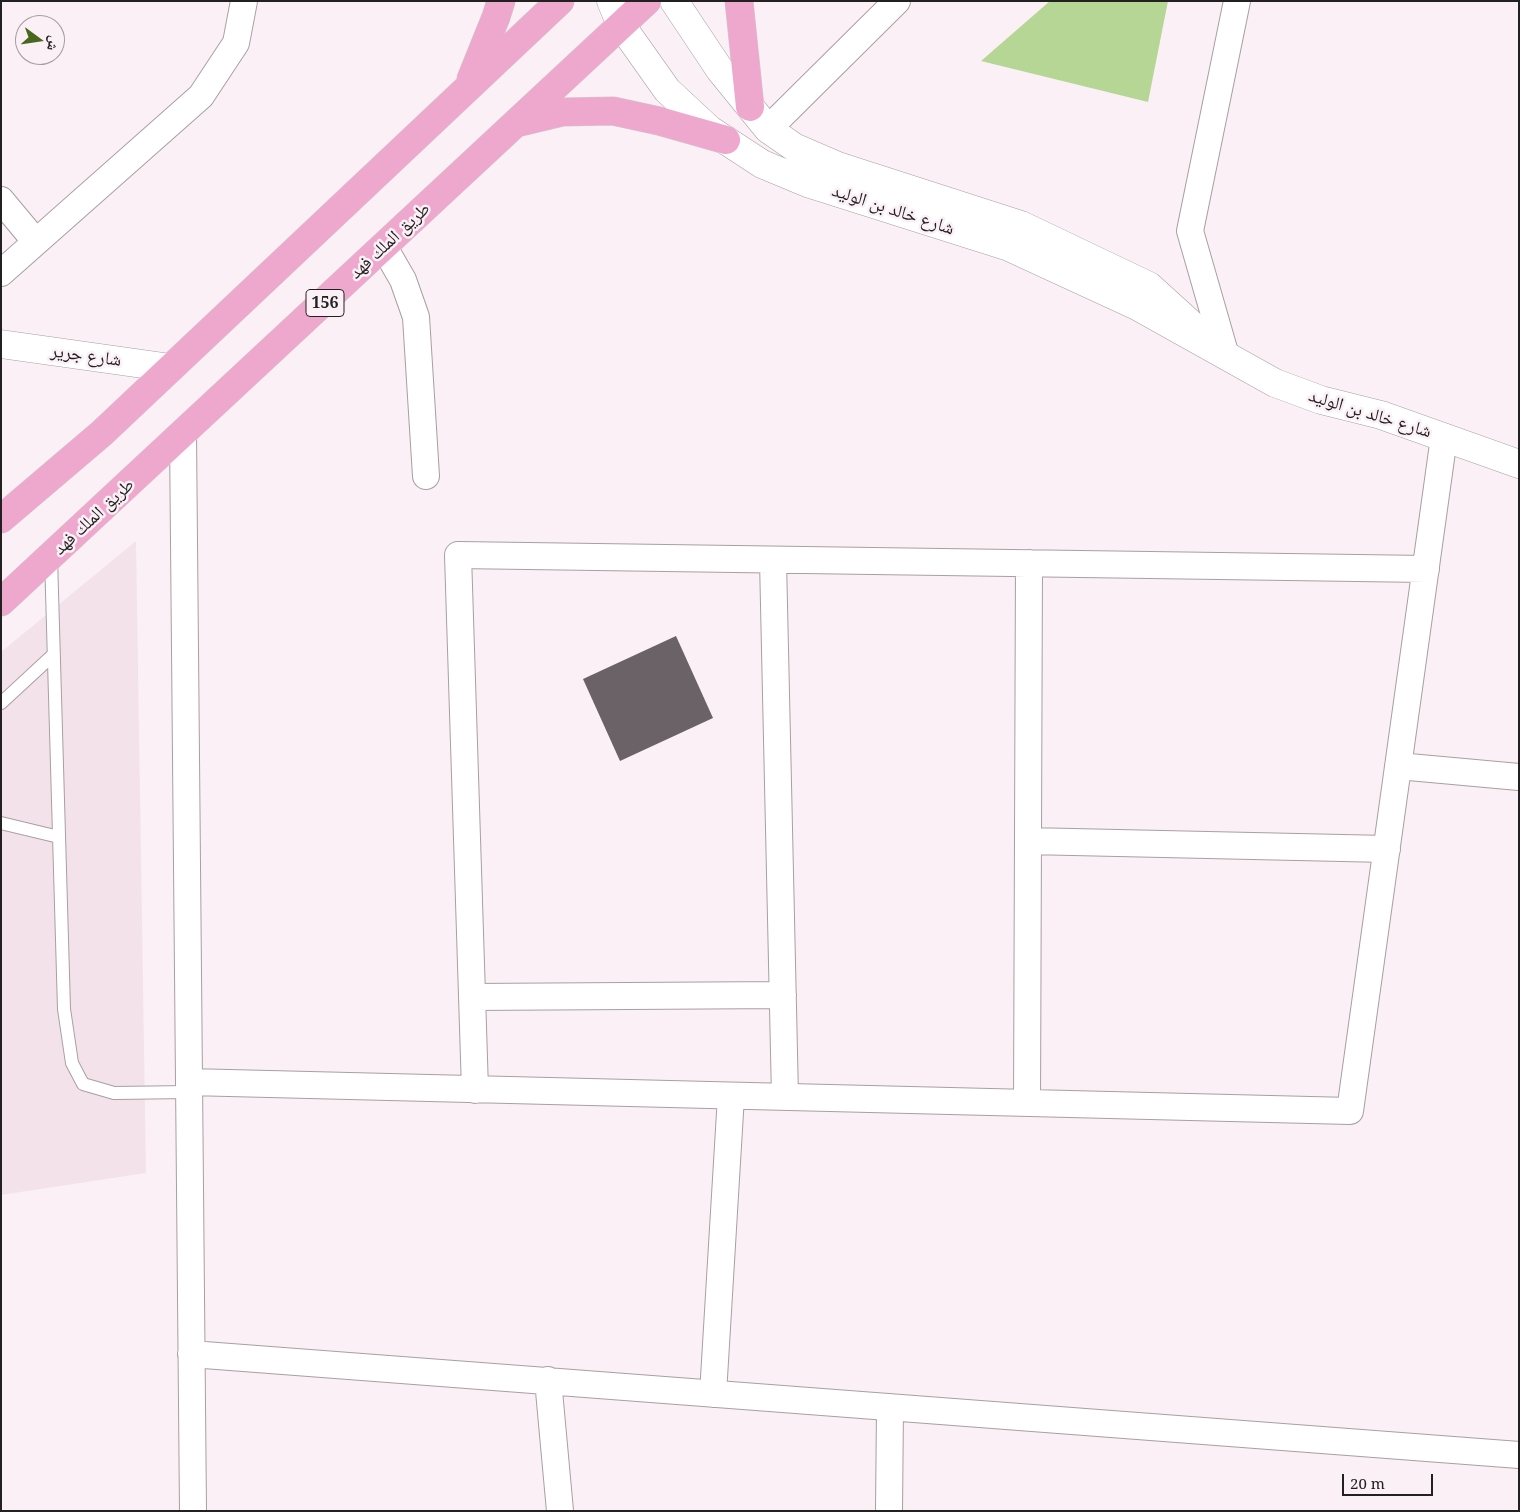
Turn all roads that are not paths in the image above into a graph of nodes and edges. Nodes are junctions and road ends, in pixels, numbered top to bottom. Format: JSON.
{"nodes":[{"id":1,"x":244,"y":1,"type":"edge"},
{"id":2,"x":501,"y":1,"type":"edge"},
{"id":3,"x":560,"y":1,"type":"edge"},
{"id":4,"x":646,"y":1,"type":"edge"},
{"id":5,"x":674,"y":1,"type":"edge"},
{"id":6,"x":740,"y":1,"type":"edge"},
{"id":7,"x":896,"y":1,"type":"edge"},
{"id":8,"x":1237,"y":1,"type":"edge"},
{"id":9,"x":616,"y":13,"type":"edge"},
{"id":10,"x":467,"y":89,"type":"junction"},
{"id":11,"x":750,"y":107,"type":"junction"},
{"id":12,"x":516,"y":124,"type":"junction"},
{"id":13,"x":768,"y":129,"type":"junction"},
{"id":14,"x":726,"y":140,"type":"junction"},
{"id":15,"x":1,"y":200,"type":"edge"},
{"id":16,"x":36,"y":242,"type":"junction"},
{"id":17,"x":384,"y":247,"type":"junction"},
{"id":18,"x":1,"y":273,"type":"edge"},
{"id":19,"x":1,"y":344,"type":"edge"},
{"id":20,"x":1226,"y":356,"type":"junction"},
{"id":21,"x":171,"y":368,"type":"junction"},
{"id":22,"x":183,"y":434,"type":"junction"},
{"id":23,"x":1444,"y":437,"type":"junction"},
{"id":24,"x":1519,"y":464,"type":"edge"},
{"id":25,"x":426,"y":476,"type":"dead end"},
{"id":26,"x":1,"y":519,"type":"edge"},
{"id":27,"x":51,"y":557,"type":"junction"},
{"id":28,"x":773,"y":560,"type":"junction"},
{"id":29,"x":1029,"y":563,"type":"junction"},
{"id":30,"x":1426,"y":569,"type":"junction"},
{"id":31,"x":1,"y":602,"type":"edge"},
{"id":32,"x":53,"y":655,"type":"junction"},
{"id":33,"x":1,"y":703,"type":"edge"},
{"id":34,"x":1398,"y":766,"type":"junction"},
{"id":35,"x":1519,"y":777,"type":"edge"},
{"id":36,"x":1,"y":823,"type":"edge"},
{"id":37,"x":58,"y":837,"type":"junction"},
{"id":38,"x":1028,"y":842,"type":"junction"},
{"id":39,"x":1387,"y":849,"type":"junction"},
{"id":40,"x":782,"y":995,"type":"junction"},
{"id":41,"x":472,"y":997,"type":"junction"},
{"id":42,"x":189,"y":1088,"type":"junction"},
{"id":43,"x":475,"y":1090,"type":"junction"},
{"id":44,"x":731,"y":1096,"type":"junction"},
{"id":45,"x":785,"y":1097,"type":"junction"},
{"id":46,"x":1027,"y":1103,"type":"junction"},
{"id":47,"x":192,"y":1354,"type":"junction"},
{"id":48,"x":548,"y":1380,"type":"junction"},
{"id":49,"x":713,"y":1394,"type":"junction"},
{"id":50,"x":890,"y":1407,"type":"junction"},
{"id":51,"x":1519,"y":1455,"type":"edge"},
{"id":52,"x":193,"y":1511,"type":"edge"},
{"id":53,"x":560,"y":1511,"type":"edge"},
{"id":54,"x":889,"y":1511,"type":"edge"}],
"edges":[{"from":1,"to":16,"type":"street"},
{"from":2,"to":10,"type":"highway"},
{"from":3,"to":10,"type":"highway"},
{"from":4,"to":9,"type":"highway","name":"طريق الملك فهد","number":"156"},
{"from":5,"to":11,"type":"street","name":"شارع خالد بن الوليد"},
{"from":6,"to":11,"type":"highway"},
{"from":7,"to":13,"type":"street"},
{"from":8,"to":20,"type":"street"},
{"from":9,"to":12,"type":"highway","name":"طريق الملك فهد","number":"156"},
{"from":9,"to":14,"type":"street","name":"شارع خالد بن الوليد"},
{"from":10,"to":21,"type":"highway"},
{"from":11,"to":13,"type":"street","name":"شارع خالد بن الوليد"},
{"from":12,"to":14,"type":"highway"},
{"from":12,"to":17,"type":"highway","name":"طريق الملك فهد","number":"156"},
{"from":13,"to":20,"type":"street","name":"شارع خالد بن الوليد"},
{"from":14,"to":20,"type":"street","name":"شارع خالد بن الوليد"},
{"from":15,"to":16,"type":"street"},
{"from":16,"to":18,"type":"street"},
{"from":17,"to":22,"type":"highway","name":"طريق الملك فهد","number":"156"},
{"from":17,"to":25,"type":"street"},
{"from":19,"to":21,"type":"street","name":"شارع جرير"},
{"from":20,"to":23,"type":"street","name":"شارع خالد بن الوليد"},
{"from":21,"to":26,"type":"highway"},
{"from":22,"to":27,"type":"highway","name":"طريق الملك فهد","number":"156"},
{"from":22,"to":42,"type":"street"},
{"from":23,"to":24,"type":"street","name":"شارع خالد بن الوليد"},
{"from":23,"to":30,"type":"street"},
{"from":27,"to":31,"type":"highway","name":"طريق الملك فهد","number":"156"},
{"from":27,"to":32,"type":"lane"},
{"from":28,"to":29,"type":"street"},
{"from":28,"to":40,"type":"street"},
{"from":28,"to":41,"type":"street"},
{"from":29,"to":30,"type":"street"},
{"from":29,"to":38,"type":"street"},
{"from":30,"to":34,"type":"street"},
{"from":32,"to":33,"type":"lane"},
{"from":32,"to":37,"type":"lane"},
{"from":34,"to":35,"type":"street"},
{"from":34,"to":39,"type":"street"},
{"from":36,"to":37,"type":"lane"},
{"from":37,"to":42,"type":"lane"},
{"from":38,"to":39,"type":"street"},
{"from":38,"to":46,"type":"street"},
{"from":39,"to":46,"type":"street"},
{"from":40,"to":41,"type":"street"},
{"from":40,"to":45,"type":"street"},
{"from":41,"to":43,"type":"street"},
{"from":42,"to":43,"type":"street"},
{"from":42,"to":47,"type":"street"},
{"from":43,"to":44,"type":"street"},
{"from":44,"to":45,"type":"street"},
{"from":44,"to":49,"type":"street"},
{"from":45,"to":46,"type":"street"},
{"from":47,"to":48,"type":"street"},
{"from":47,"to":52,"type":"street"},
{"from":48,"to":49,"type":"street"},
{"from":48,"to":53,"type":"street"},
{"from":49,"to":50,"type":"street"},
{"from":50,"to":51,"type":"street"},
{"from":50,"to":54,"type":"street"}]}
